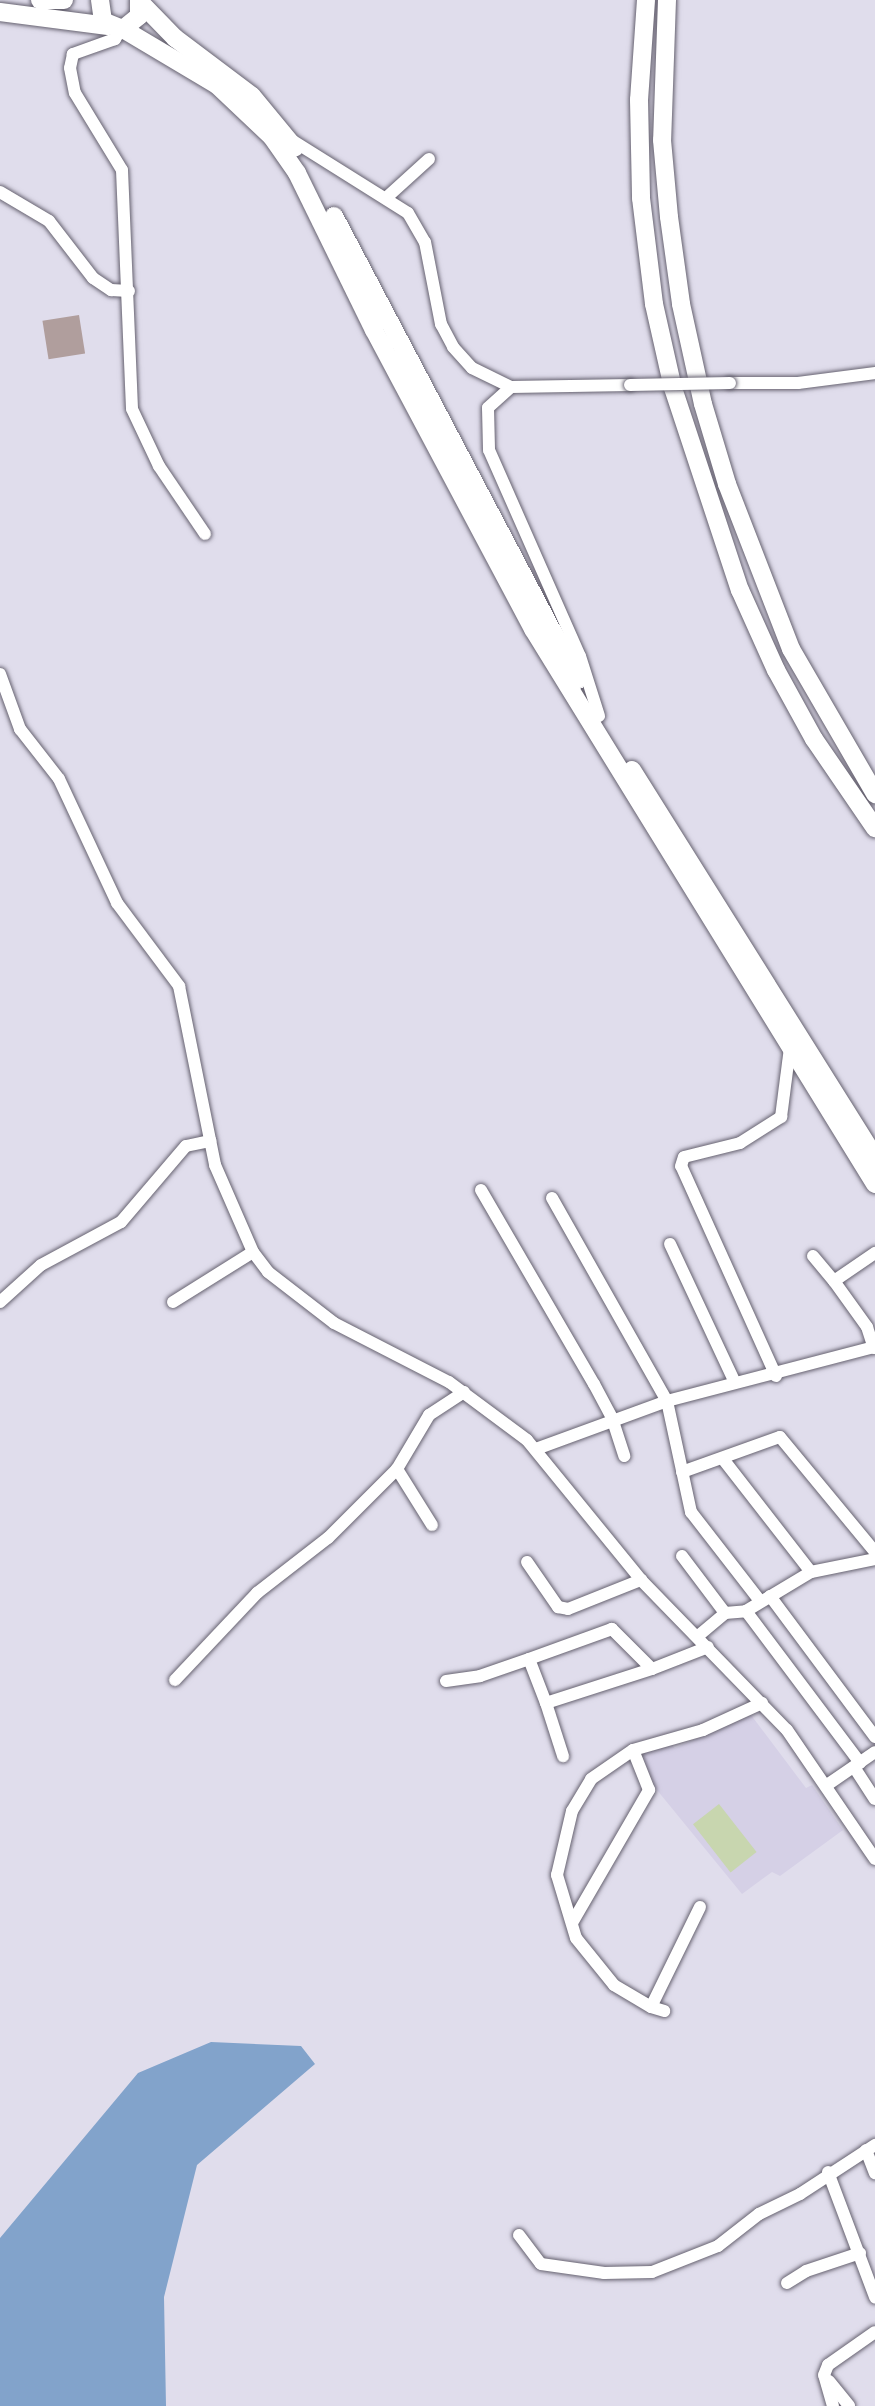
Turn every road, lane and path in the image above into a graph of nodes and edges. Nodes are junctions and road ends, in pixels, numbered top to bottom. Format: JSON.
{"nodes":[{"id":1,"x":40,"y":0,"type":"edge"},
{"id":2,"x":64,"y":0,"type":"edge"},
{"id":3,"x":100,"y":0,"type":"edge"},
{"id":4,"x":646,"y":0,"type":"edge"},
{"id":5,"x":667,"y":0,"type":"edge"},
{"id":6,"x":139,"y":1,"type":"edge"},
{"id":7,"x":0,"y":12,"type":"edge"},
{"id":8,"x":117,"y":28,"type":"junction"},
{"id":9,"x":287,"y":137,"type":"junction"},
{"id":10,"x":429,"y":159,"type":"dead end"},
{"id":11,"x":0,"y":192,"type":"edge"},
{"id":12,"x":386,"y":198,"type":"junction"},
{"id":13,"x":129,"y":291,"type":"junction"},
{"id":14,"x":875,"y":373,"type":"edge"},
{"id":15,"x":511,"y":387,"type":"junction"},
{"id":16,"x":205,"y":534,"type":"dead end"},
{"id":17,"x":0,"y":674,"type":"edge"},
{"id":18,"x":599,"y":716,"type":"junction"},
{"id":19,"x":875,"y":794,"type":"edge"},
{"id":20,"x":875,"y":828,"type":"edge"},
{"id":21,"x":790,"y":1048,"type":"junction"},
{"id":22,"x":210,"y":1141,"type":"junction"},
{"id":23,"x":875,"y":1158,"type":"edge"},
{"id":24,"x":875,"y":1184,"type":"edge"},
{"id":25,"x":481,"y":1190,"type":"dead end"},
{"id":26,"x":552,"y":1198,"type":"dead end"},
{"id":27,"x":670,"y":1244,"type":"dead end"},
{"id":28,"x":253,"y":1252,"type":"junction"},
{"id":29,"x":875,"y":1253,"type":"edge"},
{"id":30,"x":813,"y":1256,"type":"dead end"},
{"id":31,"x":834,"y":1281,"type":"junction"},
{"id":32,"x":0,"y":1302,"type":"edge"},
{"id":33,"x":173,"y":1302,"type":"dead end"},
{"id":34,"x":875,"y":1348,"type":"edge"},
{"id":35,"x":776,"y":1376,"type":"junction"},
{"id":36,"x":735,"y":1383,"type":"junction"},
{"id":37,"x":464,"y":1392,"type":"junction"},
{"id":38,"x":667,"y":1401,"type":"junction"},
{"id":39,"x":612,"y":1418,"type":"junction"},
{"id":40,"x":536,"y":1449,"type":"junction"},
{"id":41,"x":624,"y":1456,"type":"dead end"},
{"id":42,"x":723,"y":1459,"type":"junction"},
{"id":43,"x":397,"y":1469,"type":"junction"},
{"id":44,"x":682,"y":1472,"type":"junction"},
{"id":45,"x":432,"y":1526,"type":"dead end"},
{"id":46,"x":875,"y":1552,"type":"edge"},
{"id":47,"x":682,"y":1556,"type":"dead end"},
{"id":48,"x":875,"y":1559,"type":"edge"},
{"id":49,"x":527,"y":1562,"type":"dead end"},
{"id":50,"x":811,"y":1572,"type":"junction"},
{"id":51,"x":641,"y":1580,"type":"junction"},
{"id":52,"x":765,"y":1598,"type":"junction"},
{"id":53,"x":746,"y":1611,"type":"junction"},
{"id":54,"x":725,"y":1613,"type":"junction"},
{"id":55,"x":698,"y":1636,"type":"junction"},
{"id":56,"x":708,"y":1647,"type":"junction"},
{"id":57,"x":529,"y":1659,"type":"junction"},
{"id":58,"x":652,"y":1668,"type":"junction"},
{"id":59,"x":175,"y":1680,"type":"dead end"},
{"id":60,"x":446,"y":1681,"type":"dead end"},
{"id":61,"x":762,"y":1703,"type":"junction"},
{"id":62,"x":546,"y":1704,"type":"junction"},
{"id":63,"x":875,"y":1737,"type":"edge"},
{"id":64,"x":633,"y":1750,"type":"junction"},
{"id":65,"x":875,"y":1752,"type":"edge"},
{"id":66,"x":563,"y":1756,"type":"dead end"},
{"id":67,"x":857,"y":1765,"type":"junction"},
{"id":68,"x":827,"y":1785,"type":"junction"},
{"id":69,"x":875,"y":1799,"type":"edge"},
{"id":70,"x":875,"y":1859,"type":"edge"},
{"id":71,"x":700,"y":1907,"type":"dead end"},
{"id":72,"x":572,"y":1923,"type":"junction"},
{"id":73,"x":651,"y":2007,"type":"junction"},
{"id":74,"x":664,"y":2011,"type":"dead end"},
{"id":75,"x":870,"y":2147,"type":"edge"},
{"id":76,"x":828,"y":2172,"type":"junction"},
{"id":77,"x":875,"y":2173,"type":"edge"},
{"id":78,"x":519,"y":2235,"type":"dead end"},
{"id":79,"x":860,"y":2253,"type":"junction"},
{"id":80,"x":787,"y":2283,"type":"dead end"},
{"id":81,"x":874,"y":2290,"type":"edge"},
{"id":82,"x":875,"y":2332,"type":"edge"},
{"id":83,"x":824,"y":2375,"type":"junction"},
{"id":84,"x":833,"y":2406,"type":"edge"},
{"id":85,"x":849,"y":2406,"type":"edge"}],
"edges":[{"from":1,"to":2,"type":"highway"},
{"from":3,"to":8,"type":"highway"},
{"from":4,"to":20,"type":"highway"},
{"from":5,"to":19,"type":"highway"},
{"from":6,"to":8,"type":"highway"},
{"from":6,"to":9,"type":"highway"},
{"from":7,"to":8,"type":"highway"},
{"from":8,"to":13,"type":"street"},
{"from":8,"to":21,"type":"highway"},
{"from":9,"to":12,"type":"street"},
{"from":9,"to":18,"type":"highway"},
{"from":10,"to":12,"type":"street"},
{"from":11,"to":13,"type":"street"},
{"from":12,"to":15,"type":"street"},
{"from":13,"to":16,"type":"street"},
{"from":14,"to":15,"type":"street","bridge":true},
{"from":15,"to":18,"type":"street"},
{"from":17,"to":22,"type":"street"},
{"from":18,"to":23,"type":"highway"},
{"from":21,"to":24,"type":"highway"},
{"from":21,"to":35,"type":"street"},
{"from":22,"to":28,"type":"street"},
{"from":22,"to":32,"type":"street"},
{"from":25,"to":39,"type":"street"},
{"from":26,"to":38,"type":"street"},
{"from":27,"to":36,"type":"street"},
{"from":28,"to":33,"type":"street"},
{"from":28,"to":37,"type":"street"},
{"from":29,"to":31,"type":"street"},
{"from":30,"to":31,"type":"street"},
{"from":31,"to":34,"type":"street"},
{"from":34,"to":35,"type":"street"},
{"from":35,"to":36,"type":"street"},
{"from":36,"to":38,"type":"street"},
{"from":37,"to":40,"type":"street"},
{"from":37,"to":43,"type":"street"},
{"from":38,"to":39,"type":"street"},
{"from":38,"to":44,"type":"street"},
{"from":39,"to":40,"type":"street"},
{"from":39,"to":41,"type":"street"},
{"from":40,"to":51,"type":"street"},
{"from":42,"to":44,"type":"street"},
{"from":42,"to":46,"type":"street"},
{"from":42,"to":50,"type":"street"},
{"from":43,"to":45,"type":"street"},
{"from":43,"to":59,"type":"street"},
{"from":44,"to":52,"type":"street"},
{"from":47,"to":54,"type":"street"},
{"from":48,"to":50,"type":"street"},
{"from":49,"to":51,"type":"street"},
{"from":50,"to":52,"type":"street"},
{"from":51,"to":55,"type":"street"},
{"from":52,"to":53,"type":"street"},
{"from":52,"to":63,"type":"street"},
{"from":53,"to":54,"type":"street"},
{"from":53,"to":67,"type":"street"},
{"from":54,"to":55,"type":"street"},
{"from":55,"to":56,"type":"street"},
{"from":56,"to":58,"type":"street"},
{"from":56,"to":61,"type":"street"},
{"from":57,"to":58,"type":"street"},
{"from":57,"to":60,"type":"street"},
{"from":57,"to":62,"type":"street"},
{"from":58,"to":62,"type":"street"},
{"from":61,"to":64,"type":"street"},
{"from":61,"to":68,"type":"street"},
{"from":62,"to":66,"type":"street"},
{"from":64,"to":72,"type":"street"},
{"from":64,"to":72,"type":"street"},
{"from":65,"to":67,"type":"street"},
{"from":67,"to":68,"type":"street"},
{"from":67,"to":69,"type":"street"},
{"from":68,"to":70,"type":"street"},
{"from":71,"to":73,"type":"street"},
{"from":72,"to":73,"type":"street"},
{"from":73,"to":74,"type":"street"},
{"from":75,"to":76,"type":"street"},
{"from":75,"to":77,"type":"street"},
{"from":76,"to":78,"type":"street"},
{"from":76,"to":79,"type":"street"},
{"from":79,"to":80,"type":"street"},
{"from":79,"to":81,"type":"street"},
{"from":82,"to":83,"type":"street"},
{"from":83,"to":84,"type":"street"},
{"from":83,"to":85,"type":"street"}]}
